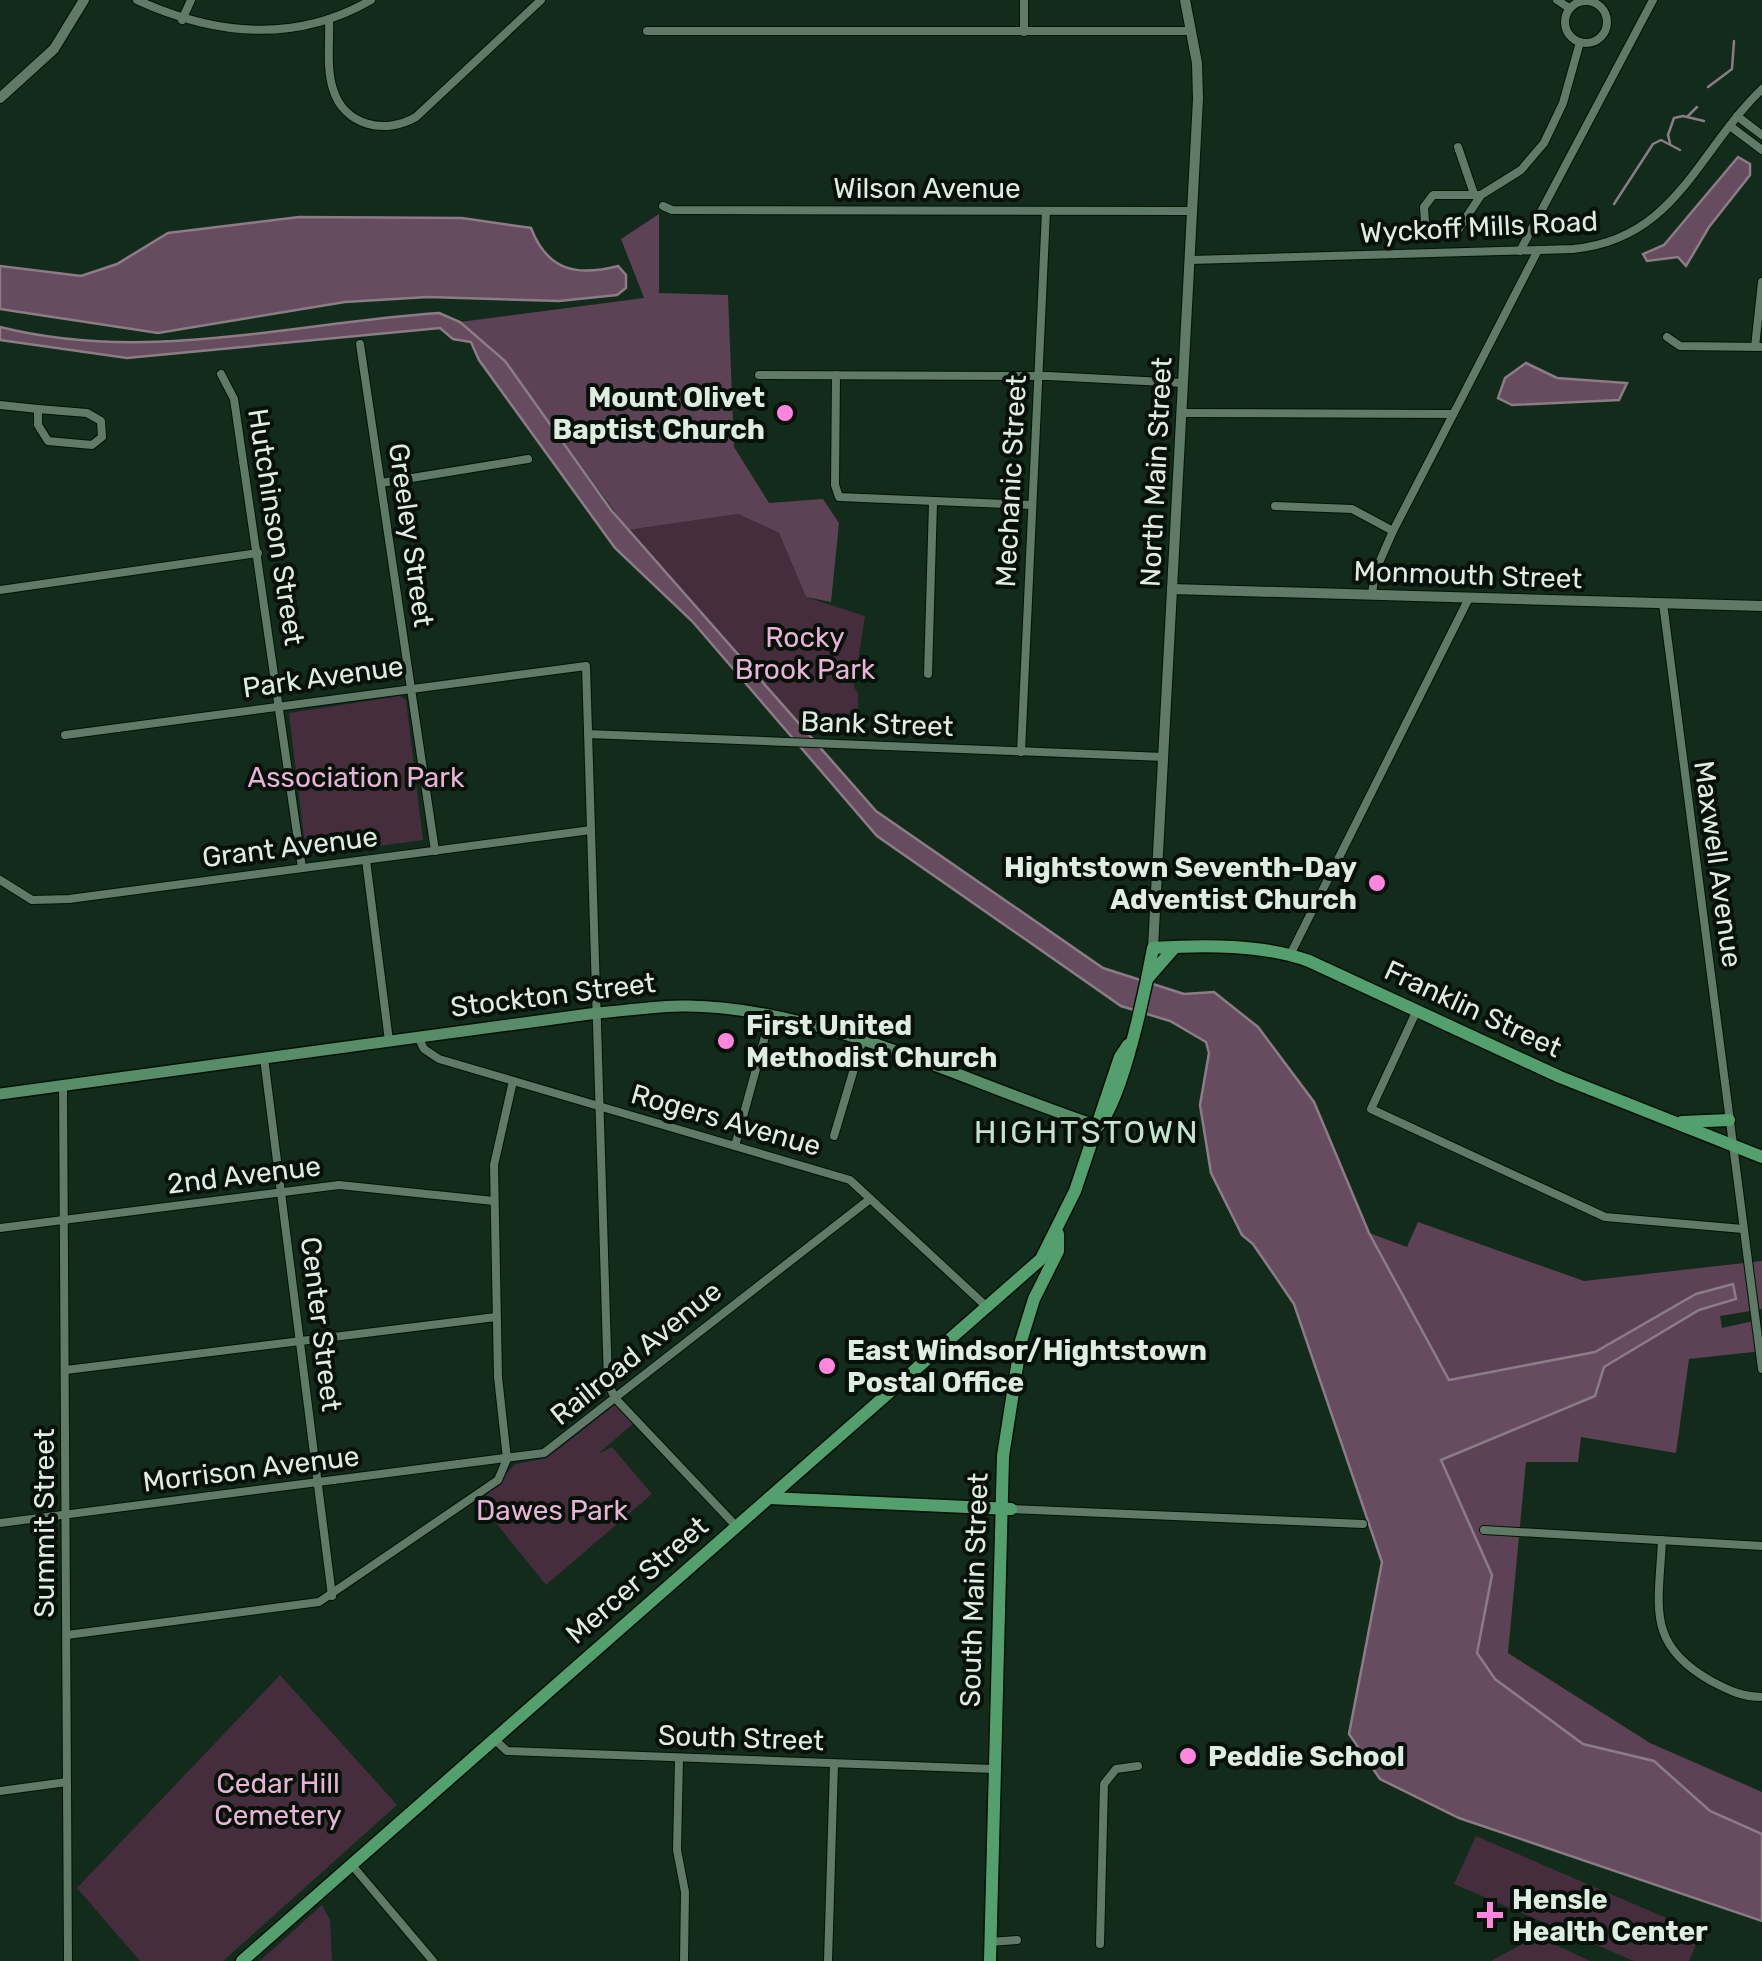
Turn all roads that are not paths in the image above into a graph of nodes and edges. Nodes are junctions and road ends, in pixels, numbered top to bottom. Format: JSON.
{"nodes":[{"id":1,"x":84,"y":0,"type":"edge"},
{"id":2,"x":137,"y":0,"type":"edge"},
{"id":3,"x":191,"y":0,"type":"edge"},
{"id":4,"x":372,"y":0,"type":"edge"},
{"id":5,"x":541,"y":0,"type":"edge"},
{"id":6,"x":1024,"y":0,"type":"edge"},
{"id":7,"x":1185,"y":0,"type":"edge"},
{"id":8,"x":1556,"y":0,"type":"edge"},
{"id":9,"x":1653,"y":0,"type":"edge"},
{"id":10,"x":1603,"y":3,"type":"edge"},
{"id":11,"x":1570,"y":8,"type":"junction"},
{"id":12,"x":329,"y":19,"type":"junction"},
{"id":13,"x":182,"y":20,"type":"junction"},
{"id":14,"x":647,"y":31,"type":"dead end"},
{"id":15,"x":1192,"y":31,"type":"junction"},
{"id":16,"x":1024,"y":32,"type":"junction"},
{"id":17,"x":1580,"y":42,"type":"junction"},
{"id":18,"x":1762,"y":89,"type":"edge"},
{"id":19,"x":0,"y":98,"type":"edge"},
{"id":20,"x":1738,"y":116,"type":"junction"},
{"id":21,"x":1730,"y":126,"type":"junction"},
{"id":22,"x":1762,"y":134,"type":"edge"},
{"id":23,"x":1458,"y":147,"type":"dead end"},
{"id":24,"x":1762,"y":150,"type":"edge"},
{"id":25,"x":1477,"y":194,"type":"junction"},
{"id":26,"x":663,"y":206,"type":"dead end"},
{"id":27,"x":1046,"y":211,"type":"junction"},
{"id":28,"x":1192,"y":211,"type":"junction"},
{"id":29,"x":1449,"y":236,"type":"junction"},
{"id":30,"x":1538,"y":250,"type":"junction"},
{"id":31,"x":1520,"y":251,"type":"junction"},
{"id":32,"x":1450,"y":253,"type":"junction"},
{"id":33,"x":1190,"y":260,"type":"junction"},
{"id":34,"x":1762,"y":282,"type":"edge"},
{"id":35,"x":1666,"y":336,"type":"dead end"},
{"id":36,"x":360,"y":344,"type":"dead end"},
{"id":37,"x":1759,"y":347,"type":"edge"},
{"id":38,"x":221,"y":374,"type":"dead end"},
{"id":39,"x":759,"y":375,"type":"dead end"},
{"id":40,"x":836,"y":375,"type":"junction"},
{"id":41,"x":1038,"y":376,"type":"junction"},
{"id":42,"x":1183,"y":383,"type":"junction"},
{"id":43,"x":0,"y":405,"type":"edge"},
{"id":44,"x":38,"y":408,"type":"junction"},
{"id":45,"x":1182,"y":413,"type":"junction"},
{"id":46,"x":1453,"y":414,"type":"junction"},
{"id":47,"x":528,"y":459,"type":"dead end"},
{"id":48,"x":380,"y":482,"type":"junction"},
{"id":49,"x":933,"y":503,"type":"junction"},
{"id":50,"x":1032,"y":506,"type":"junction"},
{"id":51,"x":1275,"y":506,"type":"dead end"},
{"id":52,"x":1393,"y":531,"type":"junction"},
{"id":53,"x":258,"y":553,"type":"junction"},
{"id":54,"x":1172,"y":589,"type":"junction"},
{"id":55,"x":0,"y":590,"type":"edge"},
{"id":56,"x":1372,"y":594,"type":"junction"},
{"id":57,"x":1470,"y":598,"type":"junction"},
{"id":58,"x":1663,"y":603,"type":"junction"},
{"id":59,"x":1762,"y":606,"type":"edge"},
{"id":60,"x":928,"y":674,"type":"dead end"},
{"id":61,"x":412,"y":688,"type":"junction"},
{"id":62,"x":279,"y":706,"type":"junction"},
{"id":63,"x":588,"y":734,"type":"junction"},
{"id":64,"x":65,"y":735,"type":"dead end"},
{"id":65,"x":1020,"y":752,"type":"junction"},
{"id":66,"x":1164,"y":757,"type":"junction"},
{"id":67,"x":591,"y":830,"type":"junction"},
{"id":68,"x":436,"y":851,"type":"junction"},
{"id":69,"x":366,"y":860,"type":"junction"},
{"id":70,"x":302,"y":868,"type":"junction"},
{"id":71,"x":0,"y":880,"type":"edge"},
{"id":72,"x":1175,"y":947,"type":"junction"},
{"id":73,"x":1154,"y":948,"type":"junction"},
{"id":74,"x":1290,"y":954,"type":"junction"},
{"id":75,"x":1148,"y":979,"type":"junction"},
{"id":76,"x":1416,"y":1010,"type":"junction"},
{"id":77,"x":597,"y":1013,"type":"junction"},
{"id":78,"x":770,"y":1018,"type":"junction"},
{"id":79,"x":418,"y":1037,"type":"junction"},
{"id":80,"x":389,"y":1041,"type":"junction"},
{"id":81,"x":862,"y":1042,"type":"junction"},
{"id":82,"x":264,"y":1058,"type":"junction"},
{"id":83,"x":512,"y":1080,"type":"junction"},
{"id":84,"x":63,"y":1086,"type":"junction"},
{"id":85,"x":0,"y":1094,"type":"edge"},
{"id":86,"x":600,"y":1107,"type":"junction"},
{"id":87,"x":1730,"y":1120,"type":"junction"},
{"id":88,"x":1669,"y":1122,"type":"junction"},
{"id":89,"x":1098,"y":1126,"type":"junction"},
{"id":90,"x":834,"y":1136,"type":"dead end"},
{"id":91,"x":735,"y":1146,"type":"junction"},
{"id":92,"x":1733,"y":1148,"type":"junction"},
{"id":93,"x":1762,"y":1157,"type":"edge"},
{"id":94,"x":281,"y":1192,"type":"junction"},
{"id":95,"x":870,"y":1198,"type":"junction"},
{"id":96,"x":494,"y":1201,"type":"junction"},
{"id":97,"x":65,"y":1220,"type":"junction"},
{"id":98,"x":0,"y":1228,"type":"edge"},
{"id":99,"x":1744,"y":1230,"type":"junction"},
{"id":100,"x":1058,"y":1231,"type":"junction"},
{"id":101,"x":988,"y":1308,"type":"junction"},
{"id":102,"x":496,"y":1317,"type":"junction"},
{"id":103,"x":300,"y":1342,"type":"junction"},
{"id":104,"x":1762,"y":1369,"type":"edge"},
{"id":105,"x":66,"y":1370,"type":"junction"},
{"id":106,"x":615,"y":1398,"type":"junction"},
{"id":107,"x":507,"y":1459,"type":"junction"},
{"id":108,"x":318,"y":1483,"type":"junction"},
{"id":109,"x":769,"y":1498,"type":"junction"},
{"id":110,"x":1006,"y":1509,"type":"junction"},
{"id":111,"x":66,"y":1515,"type":"junction"},
{"id":112,"x":0,"y":1523,"type":"edge"},
{"id":113,"x":1362,"y":1524,"type":"dead end"},
{"id":114,"x":736,"y":1526,"type":"junction"},
{"id":115,"x":1484,"y":1530,"type":"dead end"},
{"id":116,"x":1662,"y":1540,"type":"junction"},
{"id":117,"x":1762,"y":1546,"type":"edge"},
{"id":118,"x":332,"y":1596,"type":"junction"},
{"id":119,"x":67,"y":1635,"type":"junction"},
{"id":120,"x":1762,"y":1697,"type":"edge"},
{"id":121,"x":493,"y":1738,"type":"junction"},
{"id":122,"x":679,"y":1759,"type":"junction"},
{"id":123,"x":834,"y":1764,"type":"junction"},
{"id":124,"x":1138,"y":1766,"type":"dead end"},
{"id":125,"x":992,"y":1770,"type":"junction"},
{"id":126,"x":67,"y":1782,"type":"junction"},
{"id":127,"x":0,"y":1791,"type":"edge"},
{"id":128,"x":352,"y":1864,"type":"junction"},
{"id":129,"x":1100,"y":1944,"type":"dead end"},
{"id":130,"x":68,"y":1961,"type":"edge"},
{"id":131,"x":242,"y":1961,"type":"edge"},
{"id":132,"x":432,"y":1961,"type":"edge"},
{"id":133,"x":684,"y":1961,"type":"edge"},
{"id":134,"x":828,"y":1961,"type":"edge"},
{"id":135,"x":990,"y":1961,"type":"edge"}],
"edges":[{"from":1,"to":19,"type":"street"},
{"from":2,"to":13,"type":"street"},
{"from":3,"to":13,"type":"street"},
{"from":4,"to":12,"type":"street"},
{"from":5,"to":12,"type":"street"},
{"from":6,"to":16,"type":"street"},
{"from":7,"to":15,"type":"street","name":"North Main Street"},
{"from":8,"to":11,"type":"street"},
{"from":9,"to":31,"type":"street"},
{"from":10,"to":11,"type":"street"},
{"from":10,"to":17,"type":"street"},
{"from":11,"to":17,"type":"street"},
{"from":12,"to":13,"type":"street"},
{"from":14,"to":16,"type":"street"},
{"from":15,"to":16,"type":"street"},
{"from":15,"to":28,"type":"street","name":"North Main Street"},
{"from":17,"to":25,"type":"street"},
{"from":18,"to":20,"type":"street","name":"Wyckoff Mills Road"},
{"from":20,"to":21,"type":"street","name":"Wyckoff Mills Road"},
{"from":20,"to":22,"type":"street"},
{"from":21,"to":24,"type":"street"},
{"from":21,"to":30,"type":"street","name":"Wyckoff Mills Road"},
{"from":23,"to":25,"type":"street"},
{"from":25,"to":29,"type":"street"},
{"from":25,"to":29,"type":"street"},
{"from":26,"to":27,"type":"street","name":"Wilson Avenue"},
{"from":27,"to":28,"type":"street","name":"Wilson Avenue"},
{"from":27,"to":41,"type":"street","name":"Mechanic Street"},
{"from":28,"to":33,"type":"street","name":"North Main Street"},
{"from":29,"to":32,"type":"street"},
{"from":30,"to":31,"type":"street","name":"Wyckoff Mills Road"},
{"from":30,"to":46,"type":"street"},
{"from":31,"to":32,"type":"street","name":"Wyckoff Mills Road"},
{"from":32,"to":33,"type":"street","name":"Wyckoff Mills Road"},
{"from":33,"to":42,"type":"street","name":"North Main Street"},
{"from":34,"to":37,"type":"street"},
{"from":35,"to":37,"type":"street"},
{"from":36,"to":48,"type":"street","name":"Greeley Street"},
{"from":38,"to":53,"type":"street","name":"Hutchinson Street"},
{"from":39,"to":40,"type":"street"},
{"from":40,"to":41,"type":"street"},
{"from":40,"to":49,"type":"street"},
{"from":41,"to":42,"type":"street"},
{"from":41,"to":50,"type":"street","name":"Mechanic Street"},
{"from":42,"to":45,"type":"street","name":"North Main Street"},
{"from":43,"to":44,"type":"street"},
{"from":44,"to":44,"type":"street"},
{"from":45,"to":46,"type":"street"},
{"from":45,"to":54,"type":"street","name":"North Main Street"},
{"from":46,"to":52,"type":"street"},
{"from":47,"to":48,"type":"street"},
{"from":48,"to":61,"type":"street","name":"Greeley Street"},
{"from":49,"to":50,"type":"street"},
{"from":49,"to":60,"type":"street"},
{"from":50,"to":65,"type":"street","name":"Mechanic Street"},
{"from":51,"to":52,"type":"street"},
{"from":52,"to":56,"type":"street"},
{"from":53,"to":55,"type":"street"},
{"from":53,"to":62,"type":"street","name":"Hutchinson Street"},
{"from":54,"to":56,"type":"street","name":"Monmouth Street"},
{"from":54,"to":66,"type":"street","name":"North Main Street"},
{"from":56,"to":57,"type":"street","name":"Monmouth Street"},
{"from":57,"to":58,"type":"street","name":"Monmouth Street"},
{"from":57,"to":74,"type":"street"},
{"from":58,"to":59,"type":"street","name":"Monmouth Street"},
{"from":58,"to":87,"type":"street","name":"Maxwell Avenue"},
{"from":61,"to":62,"type":"street","name":"Park Avenue"},
{"from":61,"to":63,"type":"street","name":"Park Avenue"},
{"from":61,"to":68,"type":"street","name":"Greeley Street"},
{"from":62,"to":64,"type":"street","name":"Park Avenue"},
{"from":62,"to":70,"type":"street","name":"Hutchinson Street"},
{"from":63,"to":65,"type":"street","name":"Bank Street"},
{"from":63,"to":67,"type":"street"},
{"from":65,"to":66,"type":"street","name":"Bank Street"},
{"from":66,"to":73,"type":"street","name":"North Main Street"},
{"from":67,"to":68,"type":"street","name":"Grant Avenue"},
{"from":67,"to":77,"type":"street"},
{"from":68,"to":69,"type":"street","name":"Grant Avenue"},
{"from":69,"to":70,"type":"street","name":"Grant Avenue"},
{"from":69,"to":80,"type":"street"},
{"from":70,"to":71,"type":"street","name":"Grant Avenue"},
{"from":72,"to":73,"type":"main road","name":"Franklin Street"},
{"from":72,"to":74,"type":"main road","name":"Franklin Street"},
{"from":72,"to":75,"type":"main road"},
{"from":73,"to":75,"type":"main road"},
{"from":74,"to":76,"type":"main road","name":"Franklin Street"},
{"from":75,"to":89,"type":"main road"},
{"from":76,"to":88,"type":"main road","name":"Franklin Street"},
{"from":76,"to":99,"type":"street"},
{"from":77,"to":78,"type":"main road","name":"Stockton Street"},
{"from":77,"to":79,"type":"main road","name":"Stockton Street"},
{"from":77,"to":86,"type":"street"},
{"from":78,"to":81,"type":"main road","name":"Stockton Street"},
{"from":78,"to":91,"type":"street"},
{"from":79,"to":80,"type":"main road","name":"Stockton Street"},
{"from":79,"to":83,"type":"street","name":"Rogers Avenue"},
{"from":80,"to":82,"type":"main road","name":"Stockton Street"},
{"from":81,"to":89,"type":"main road","name":"Stockton Street"},
{"from":81,"to":90,"type":"street"},
{"from":82,"to":84,"type":"main road","name":"Stockton Street"},
{"from":82,"to":94,"type":"street","name":"Center Street"},
{"from":83,"to":86,"type":"street","name":"Rogers Avenue"},
{"from":83,"to":96,"type":"street"},
{"from":84,"to":85,"type":"main road","name":"Stockton Street"},
{"from":84,"to":97,"type":"street","name":"Summit Street"},
{"from":86,"to":91,"type":"street","name":"Rogers Avenue"},
{"from":86,"to":106,"type":"street"},
{"from":87,"to":88,"type":"main road"},
{"from":87,"to":92,"type":"street","name":"Maxwell Avenue"},
{"from":88,"to":92,"type":"main road","name":"Franklin Street"},
{"from":89,"to":100,"type":"main road"},
{"from":91,"to":95,"type":"street","name":"Rogers Avenue"},
{"from":92,"to":93,"type":"main road","name":"Franklin Street"},
{"from":92,"to":99,"type":"street","name":"Maxwell Avenue"},
{"from":94,"to":96,"type":"street","name":"2nd Avenue"},
{"from":94,"to":97,"type":"street","name":"2nd Avenue"},
{"from":94,"to":103,"type":"street","name":"Center Street"},
{"from":95,"to":101,"type":"street","name":"Rogers Avenue"},
{"from":95,"to":106,"type":"street","name":"Railroad Avenue"},
{"from":96,"to":102,"type":"street"},
{"from":97,"to":98,"type":"street","name":"2nd Avenue"},
{"from":97,"to":105,"type":"street","name":"Summit Street"},
{"from":99,"to":104,"type":"street","name":"Maxwell Avenue"},
{"from":100,"to":101,"type":"main road","name":"Mercer Street"},
{"from":100,"to":110,"type":"main road","name":"South Main Street"},
{"from":101,"to":109,"type":"main road","name":"Mercer Street"},
{"from":102,"to":103,"type":"street"},
{"from":102,"to":107,"type":"street"},
{"from":103,"to":105,"type":"street"},
{"from":103,"to":108,"type":"street","name":"Center Street"},
{"from":105,"to":111,"type":"street","name":"Summit Street"},
{"from":106,"to":107,"type":"street","name":"Railroad Avenue"},
{"from":106,"to":114,"type":"street"},
{"from":107,"to":108,"type":"street","name":"Morrison Avenue"},
{"from":107,"to":118,"type":"street"},
{"from":108,"to":111,"type":"street","name":"Morrison Avenue"},
{"from":108,"to":118,"type":"street","name":"Center Street"},
{"from":109,"to":110,"type":"main road"},
{"from":109,"to":114,"type":"main road","name":"Mercer Street"},
{"from":110,"to":113,"type":"street"},
{"from":110,"to":125,"type":"main road","name":"South Main Street"},
{"from":111,"to":112,"type":"street","name":"Morrison Avenue"},
{"from":111,"to":119,"type":"street","name":"Summit Street"},
{"from":114,"to":121,"type":"main road","name":"Mercer Street"},
{"from":115,"to":116,"type":"street"},
{"from":116,"to":117,"type":"street"},
{"from":116,"to":120,"type":"street"},
{"from":118,"to":119,"type":"street"},
{"from":119,"to":126,"type":"street","name":"Summit Street"},
{"from":121,"to":122,"type":"street","name":"South Street"},
{"from":121,"to":128,"type":"main road","name":"Mercer Street"},
{"from":122,"to":123,"type":"street","name":"South Street"},
{"from":122,"to":133,"type":"street"},
{"from":123,"to":125,"type":"street","name":"South Street"},
{"from":123,"to":134,"type":"street"},
{"from":124,"to":129,"type":"street"},
{"from":125,"to":135,"type":"main road","name":"South Main Street"},
{"from":126,"to":127,"type":"street"},
{"from":126,"to":130,"type":"street","name":"Summit Street"},
{"from":128,"to":131,"type":"main road","name":"Mercer Street"},
{"from":128,"to":132,"type":"street"}]}
